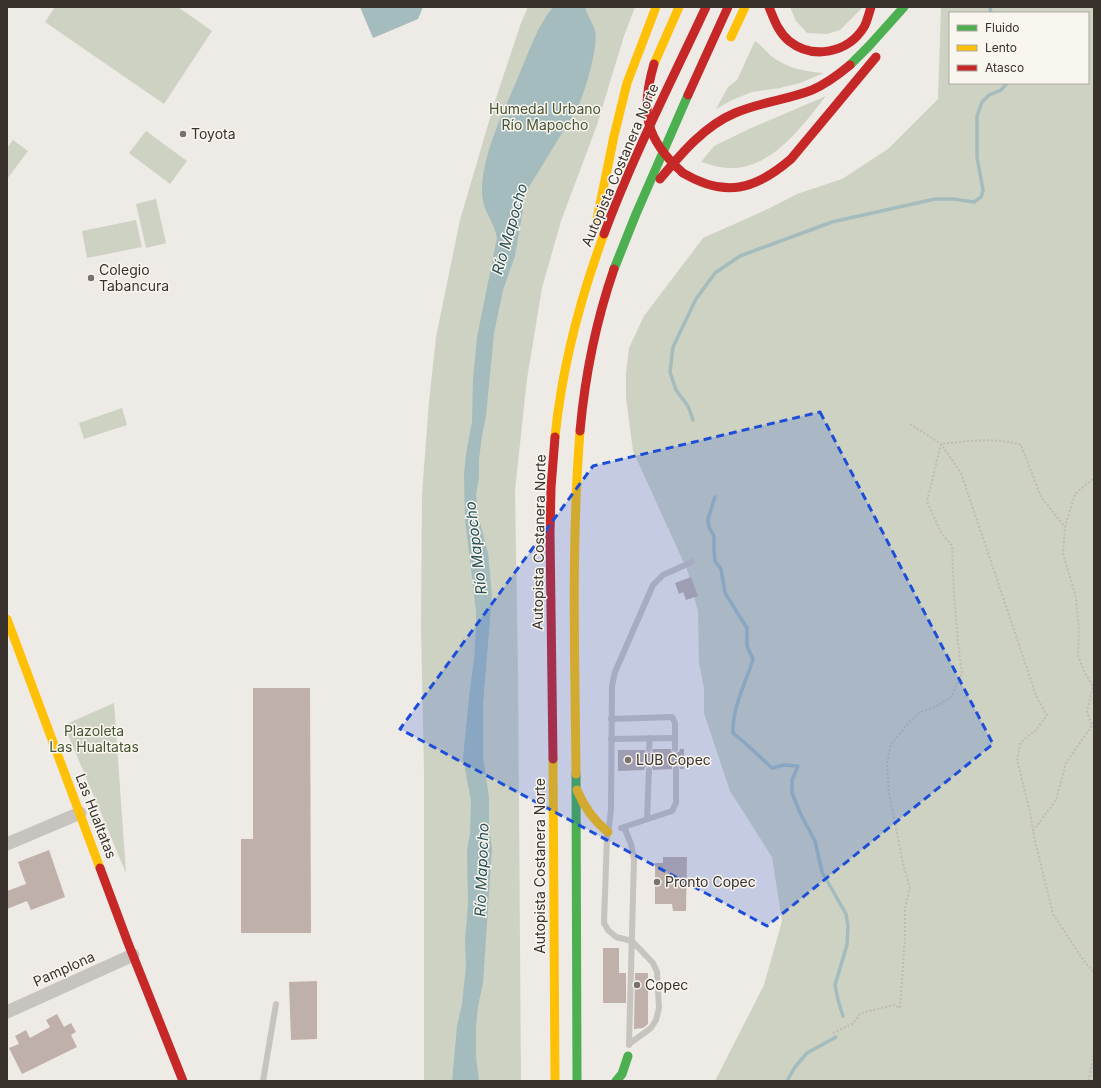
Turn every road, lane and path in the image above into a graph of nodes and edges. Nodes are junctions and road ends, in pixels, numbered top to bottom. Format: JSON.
{"nodes":[{"id":1,"x":656,"y":7,"type":"edge"},
{"id":2,"x":679,"y":7,"type":"edge"},
{"id":3,"x":706,"y":7,"type":"edge"},
{"id":4,"x":728,"y":7,"type":"edge"},
{"id":5,"x":745,"y":7,"type":"edge"},
{"id":6,"x":769,"y":7,"type":"edge"},
{"id":7,"x":871,"y":7,"type":"edge"},
{"id":8,"x":904,"y":7,"type":"edge"},
{"id":9,"x":727,"y":44,"type":"dead end"},
{"id":10,"x":883,"y":50,"type":"dead end"},
{"id":11,"x":702,"y":88,"type":"dead end"},
{"id":12,"x":666,"y":144,"type":"junction"},
{"id":13,"x":639,"y":207,"type":"junction"},
{"id":14,"x":590,"y":274,"type":"junction"},
{"id":15,"x":910,"y":424,"type":"dead end"},
{"id":16,"x":941,"y":444,"type":"junction"},
{"id":17,"x":1094,"y":478,"type":"edge"},
{"id":18,"x":1065,"y":528,"type":"junction"},
{"id":19,"x":692,"y":562,"type":"dead end"},
{"id":20,"x":7,"y":619,"type":"edge"},
{"id":21,"x":612,"y":719,"type":"junction"},
{"id":22,"x":650,"y":738,"type":"junction"},
{"id":23,"x":675,"y":738,"type":"junction"},
{"id":24,"x":611,"y":739,"type":"junction"},
{"id":25,"x":675,"y":749,"type":"dead end"},
{"id":26,"x":649,"y":750,"type":"dead end"},
{"id":27,"x":676,"y":769,"type":"dead end"},
{"id":28,"x":649,"y":770,"type":"dead end"},
{"id":29,"x":575,"y":785,"type":"junction"},
{"id":30,"x":80,"y":813,"type":"junction"},
{"id":31,"x":648,"y":820,"type":"junction"},
{"id":32,"x":624,"y":827,"type":"junction"},
{"id":33,"x":1033,"y":831,"type":"junction"},
{"id":34,"x":608,"y":832,"type":"junction"},
{"id":35,"x":7,"y":844,"type":"edge"},
{"id":36,"x":632,"y":941,"type":"junction"},
{"id":37,"x":133,"y":955,"type":"junction"},
{"id":38,"x":1094,"y":972,"type":"edge"},
{"id":39,"x":276,"y":1004,"type":"dead end"},
{"id":40,"x":7,"y":1012,"type":"edge"},
{"id":41,"x":833,"y":1033,"type":"dead end"},
{"id":42,"x":629,"y":1044,"type":"junction"},
{"id":43,"x":1094,"y":1052,"type":"edge"},
{"id":44,"x":628,"y":1056,"type":"joint"},
{"id":45,"x":183,"y":1081,"type":"edge"},
{"id":46,"x":263,"y":1081,"type":"edge"},
{"id":47,"x":555,"y":1081,"type":"edge"},
{"id":48,"x":577,"y":1081,"type":"edge"},
{"id":49,"x":616,"y":1081,"type":"edge"},
{"id":50,"x":1089,"y":1081,"type":"edge"}],
"edges":[{"from":1,"to":14,"type":"main road"},
{"from":2,"to":10,"type":"main road","bridge":true},
{"from":3,"to":14,"type":"main road","name":"Autopista Costanera Norte"},
{"from":4,"to":12,"type":"main road"},
{"from":5,"to":9,"type":"main road"},
{"from":6,"to":7,"type":"main road"},
{"from":8,"to":13,"type":"main road"},
{"from":11,"to":12,"type":"main road"},
{"from":12,"to":13,"type":"main road"},
{"from":13,"to":29,"type":"main road"},
{"from":14,"to":47,"type":"main road","name":"Autopista Costanera Norte"},
{"from":15,"to":16,"type":"path"},
{"from":16,"to":18,"type":"path"},
{"from":16,"to":33,"type":"path"},
{"from":16,"to":41,"type":"path"},
{"from":17,"to":18,"type":"path"},
{"from":18,"to":33,"type":"path"},
{"from":19,"to":21,"type":"lane"},
{"from":20,"to":30,"type":"main road","name":"Las Hualtatas"},
{"from":21,"to":23,"type":"lane"},
{"from":21,"to":24,"type":"lane"},
{"from":22,"to":23,"type":"lane"},
{"from":22,"to":24,"type":"lane"},
{"from":22,"to":26,"type":"lane"},
{"from":23,"to":25,"type":"lane"},
{"from":24,"to":34,"type":"lane"},
{"from":27,"to":31,"type":"lane"},
{"from":28,"to":31,"type":"lane"},
{"from":29,"to":34,"type":"main road"},
{"from":29,"to":48,"type":"main road"},
{"from":30,"to":35,"type":"street"},
{"from":30,"to":37,"type":"main road","name":"Las Hualtatas"},
{"from":31,"to":32,"type":"lane"},
{"from":32,"to":34,"type":"lane"},
{"from":32,"to":36,"type":"lane"},
{"from":33,"to":38,"type":"path"},
{"from":34,"to":36,"type":"lane"},
{"from":36,"to":42,"type":"lane"},
{"from":36,"to":42,"type":"lane"},
{"from":37,"to":40,"type":"street","name":"Pamplona"},
{"from":37,"to":45,"type":"main road","name":"Las Hualtatas"},
{"from":39,"to":46,"type":"lane"},
{"from":42,"to":44,"type":"lane"},
{"from":43,"to":50,"type":"path"},
{"from":44,"to":49,"type":"main road"}]}
